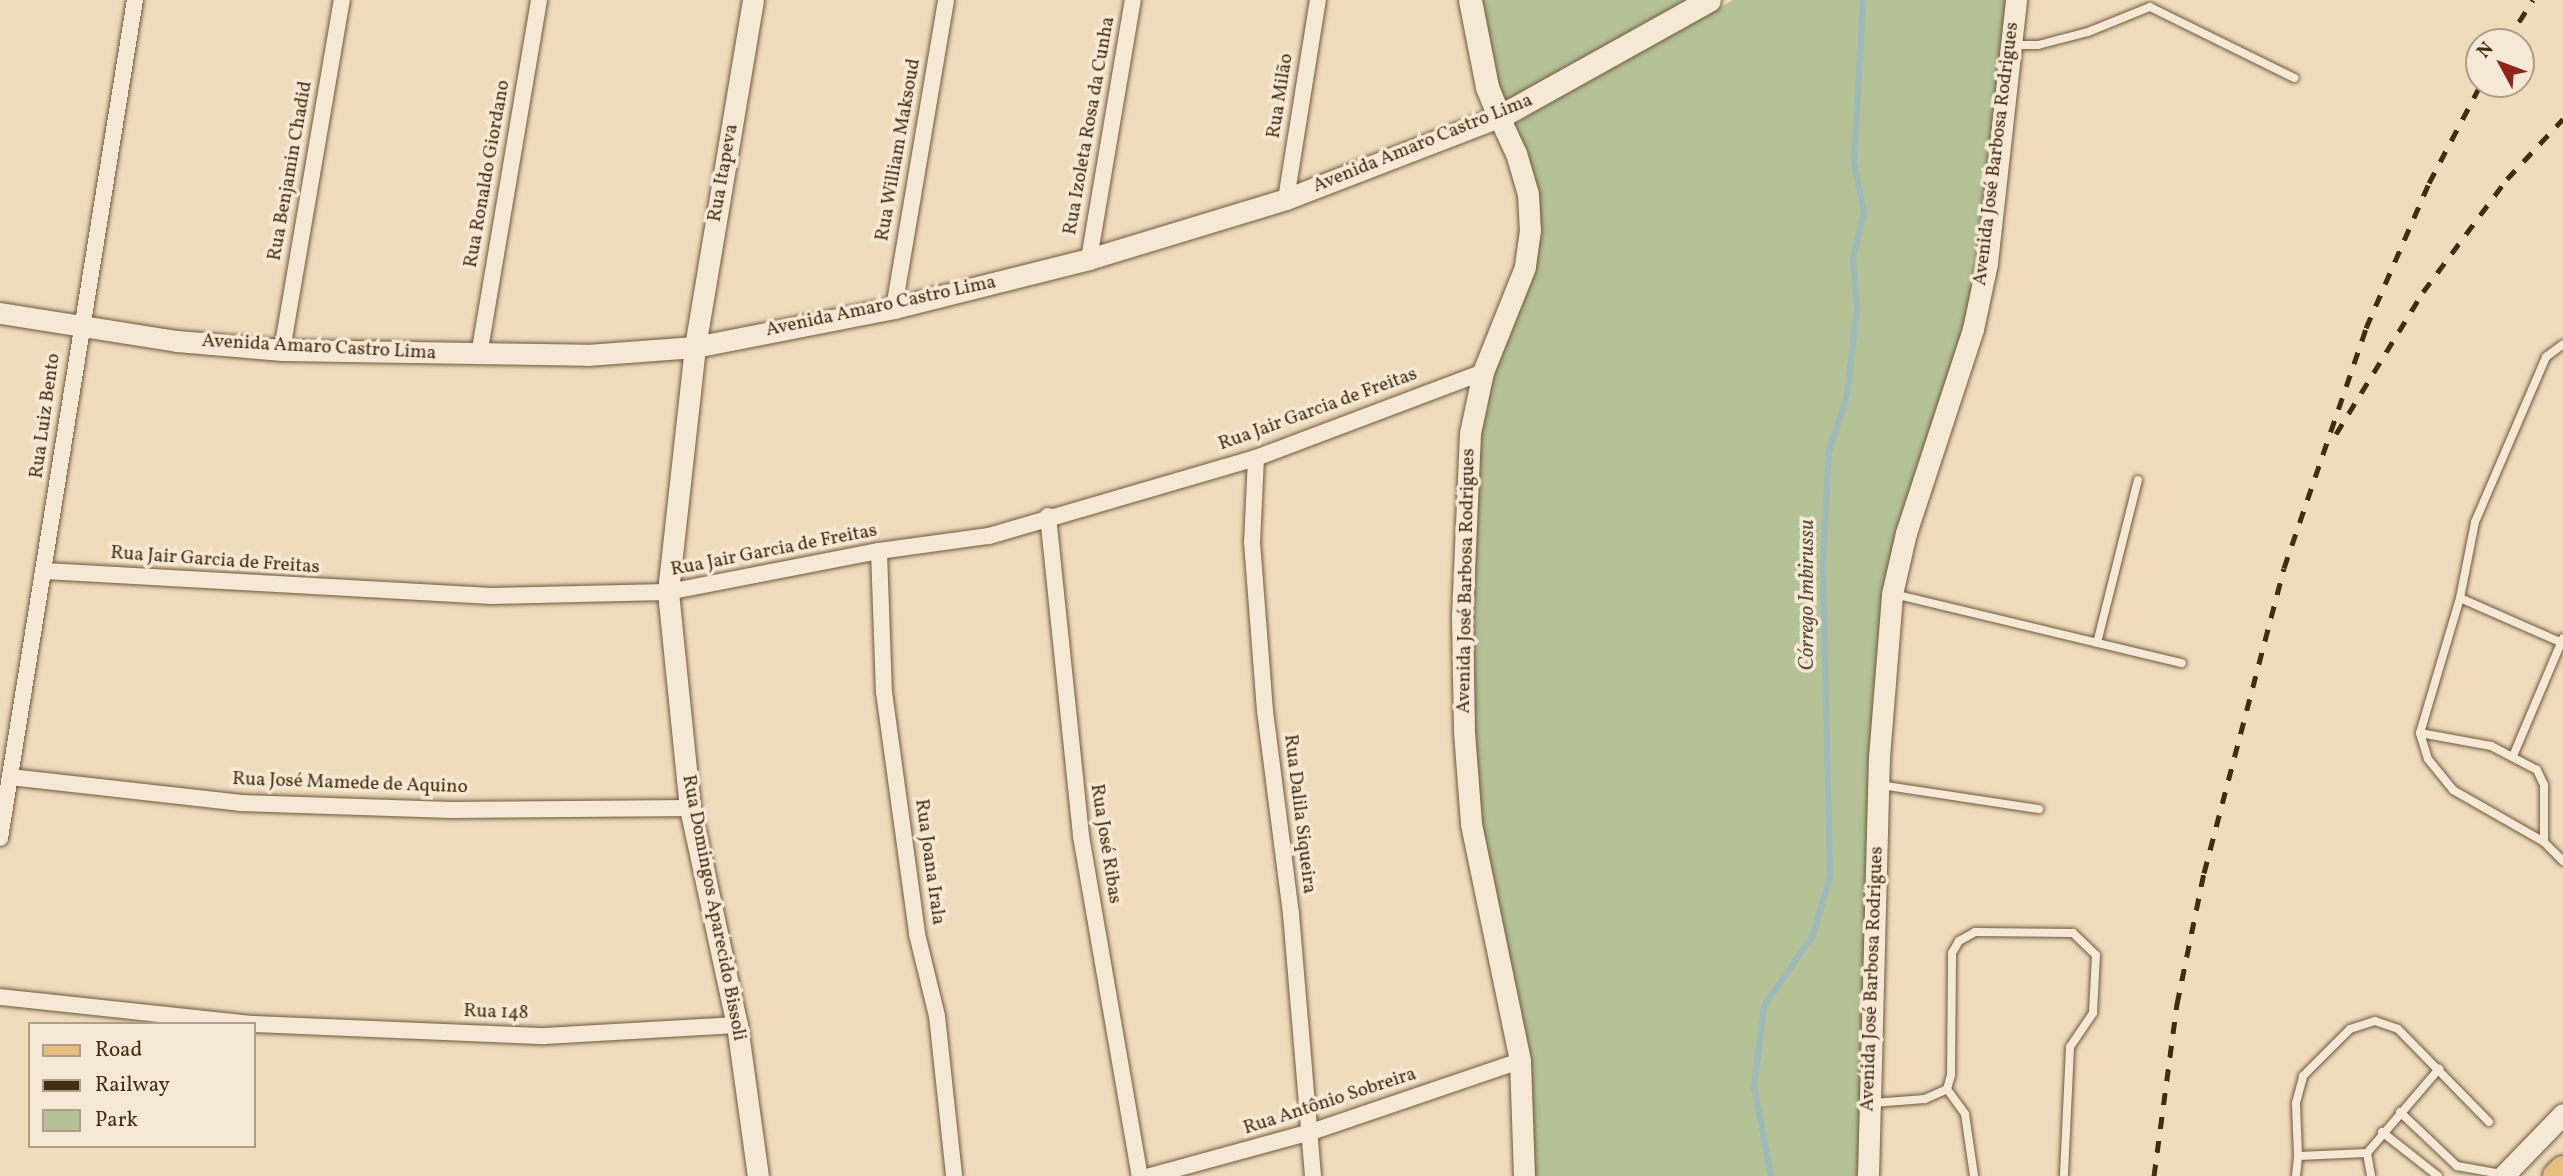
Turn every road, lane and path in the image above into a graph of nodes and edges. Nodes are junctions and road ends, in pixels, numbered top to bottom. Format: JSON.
{"nodes":[{"id":1,"x":135,"y":0,"type":"edge"},
{"id":2,"x":341,"y":0,"type":"edge"},
{"id":3,"x":539,"y":0,"type":"edge"},
{"id":4,"x":753,"y":0,"type":"edge"},
{"id":5,"x":946,"y":0,"type":"edge"},
{"id":6,"x":1133,"y":0,"type":"edge"},
{"id":7,"x":1318,"y":0,"type":"edge"},
{"id":8,"x":1470,"y":0,"type":"edge"},
{"id":9,"x":1709,"y":0,"type":"edge"},
{"id":10,"x":2016,"y":0,"type":"edge"},
{"id":11,"x":2011,"y":45,"type":"junction"},
{"id":12,"x":2294,"y":78,"type":"dead end"},
{"id":13,"x":1499,"y":117,"type":"junction"},
{"id":14,"x":1286,"y":199,"type":"junction"},
{"id":15,"x":1089,"y":259,"type":"junction"},
{"id":16,"x":894,"y":308,"type":"junction"},
{"id":17,"x":0,"y":313,"type":"edge"},
{"id":18,"x":81,"y":328,"type":"junction"},
{"id":19,"x":2563,"y":344,"type":"edge"},
{"id":20,"x":695,"y":347,"type":"junction"},
{"id":21,"x":282,"y":350,"type":"junction"},
{"id":22,"x":479,"y":355,"type":"junction"},
{"id":23,"x":1483,"y":372,"type":"junction"},
{"id":24,"x":1256,"y":458,"type":"junction"},
{"id":25,"x":2138,"y":480,"type":"dead end"},
{"id":26,"x":1048,"y":516,"type":"junction"},
{"id":27,"x":879,"y":551,"type":"junction"},
{"id":28,"x":45,"y":571,"type":"junction"},
{"id":29,"x":668,"y":592,"type":"junction"},
{"id":30,"x":1892,"y":594,"type":"junction"},
{"id":31,"x":2460,"y":598,"type":"junction"},
{"id":32,"x":2561,"y":640,"type":"edge"},
{"id":33,"x":2097,"y":643,"type":"junction"},
{"id":34,"x":2182,"y":663,"type":"dead end"},
{"id":35,"x":2420,"y":733,"type":"junction"},
{"id":36,"x":2513,"y":755,"type":"junction"},
{"id":37,"x":10,"y":777,"type":"junction"},
{"id":38,"x":1878,"y":785,"type":"junction"},
{"id":39,"x":690,"y":808,"type":"junction"},
{"id":40,"x":2039,"y":809,"type":"dead end"},
{"id":41,"x":0,"y":838,"type":"edge"},
{"id":42,"x":2544,"y":842,"type":"junction"},
{"id":43,"x":2563,"y":861,"type":"edge"},
{"id":44,"x":0,"y":997,"type":"edge"},
{"id":45,"x":234,"y":1022,"type":"edge"},
{"id":46,"x":256,"y":1024,"type":"edge"},
{"id":47,"x":737,"y":1025,"type":"junction"},
{"id":48,"x":1520,"y":1061,"type":"junction"},
{"id":49,"x":2439,"y":1069,"type":"junction"},
{"id":50,"x":1947,"y":1088,"type":"junction"},
{"id":51,"x":1870,"y":1103,"type":"junction"},
{"id":52,"x":2400,"y":1112,"type":"junction"},
{"id":53,"x":2563,"y":1114,"type":"edge"},
{"id":54,"x":2489,"y":1122,"type":"dead end"},
{"id":55,"x":1311,"y":1132,"type":"junction"},
{"id":56,"x":2382,"y":1132,"type":"junction"},
{"id":57,"x":2367,"y":1153,"type":"junction"},
{"id":58,"x":2298,"y":1156,"type":"junction"},
{"id":59,"x":2563,"y":1169,"type":"edge"},
{"id":60,"x":2504,"y":1175,"type":"edge"},
{"id":61,"x":758,"y":1176,"type":"edge"},
{"id":62,"x":954,"y":1176,"type":"edge"},
{"id":63,"x":1140,"y":1176,"type":"edge"},
{"id":64,"x":1150,"y":1176,"type":"edge"},
{"id":65,"x":1313,"y":1176,"type":"edge"},
{"id":66,"x":1524,"y":1176,"type":"edge"},
{"id":67,"x":1868,"y":1176,"type":"edge"},
{"id":68,"x":1974,"y":1176,"type":"edge"},
{"id":69,"x":2064,"y":1176,"type":"edge"},
{"id":70,"x":2296,"y":1176,"type":"edge"},
{"id":71,"x":2371,"y":1176,"type":"edge"},
{"id":72,"x":2438,"y":1176,"type":"edge"},
{"id":73,"x":2556,"y":1176,"type":"edge"}],
"edges":[{"from":1,"to":18,"type":"street","name":"Rua Luiz Bento"},
{"from":2,"to":21,"type":"street","name":"Rua Benjamin Chadid"},
{"from":3,"to":22,"type":"street","name":"Rua Ronaldo Giordano"},
{"from":4,"to":20,"type":"street","name":"Rua Itapeva"},
{"from":5,"to":16,"type":"street","name":"Rua William Maksoud"},
{"from":6,"to":15,"type":"street","name":"Rua Izoleta Rosa da Cunha"},
{"from":7,"to":14,"type":"street","name":"Rua Milão"},
{"from":8,"to":13,"type":"main road","name":"Avenida José Barbosa Rodrigues"},
{"from":9,"to":13,"type":"main road","name":"Avenida Amaro Castro Lima"},
{"from":10,"to":11,"type":"street","name":"Avenida José Barbosa Rodrigues"},
{"from":11,"to":12,"type":"lane"},
{"from":11,"to":30,"type":"street","name":"Avenida José Barbosa Rodrigues"},
{"from":13,"to":14,"type":"street","name":"Avenida Amaro Castro Lima"},
{"from":13,"to":23,"type":"street","name":"Avenida José Barbosa Rodrigues"},
{"from":14,"to":15,"type":"street","name":"Avenida Amaro Castro Lima"},
{"from":15,"to":16,"type":"street","name":"Avenida Amaro Castro Lima"},
{"from":16,"to":20,"type":"street","name":"Avenida Amaro Castro Lima"},
{"from":17,"to":18,"type":"street","name":"Avenida Amaro Castro Lima"},
{"from":18,"to":21,"type":"street","name":"Avenida Amaro Castro Lima"},
{"from":18,"to":28,"type":"street","name":"Rua Luiz Bento"},
{"from":19,"to":31,"type":"lane"},
{"from":20,"to":22,"type":"street","name":"Avenida Amaro Castro Lima"},
{"from":20,"to":29,"type":"street","name":"Rua Domingos Aparecido Bissoli"},
{"from":21,"to":22,"type":"street","name":"Avenida Amaro Castro Lima"},
{"from":23,"to":24,"type":"street","name":"Rua Jair Garcia de Freitas"},
{"from":23,"to":48,"type":"street","name":"Avenida José Barbosa Rodrigues"},
{"from":24,"to":26,"type":"street","name":"Rua Jair Garcia de Freitas"},
{"from":24,"to":55,"type":"street","name":"Rua Dalila Siqueira"},
{"from":25,"to":33,"type":"lane"},
{"from":26,"to":27,"type":"street","name":"Rua Jair Garcia de Freitas"},
{"from":26,"to":63,"type":"street","name":"Rua José Ribas"},
{"from":27,"to":29,"type":"street","name":"Rua Jair Garcia de Freitas"},
{"from":27,"to":62,"type":"street","name":"Rua Joana Irala"},
{"from":28,"to":29,"type":"street","name":"Rua Jair Garcia de Freitas"},
{"from":28,"to":37,"type":"street","name":"Rua Luiz Bento"},
{"from":29,"to":39,"type":"street","name":"Rua Domingos Aparecido Bissoli"},
{"from":30,"to":33,"type":"lane"},
{"from":30,"to":38,"type":"street","name":"Avenida José Barbosa Rodrigues"},
{"from":31,"to":32,"type":"lane"},
{"from":31,"to":35,"type":"lane"},
{"from":32,"to":36,"type":"lane"},
{"from":33,"to":34,"type":"lane"},
{"from":35,"to":36,"type":"lane"},
{"from":35,"to":42,"type":"lane"},
{"from":36,"to":42,"type":"lane"},
{"from":37,"to":39,"type":"street","name":"Rua José Mamede de Aquino"},
{"from":37,"to":41,"type":"street","name":"Rua Luiz Bento"},
{"from":38,"to":40,"type":"lane"},
{"from":38,"to":51,"type":"street","name":"Avenida José Barbosa Rodrigues"},
{"from":39,"to":47,"type":"street","name":"Rua Domingos Aparecido Bissoli"},
{"from":42,"to":43,"type":"lane"},
{"from":44,"to":45,"type":"street","name":"Rua 148"},
{"from":46,"to":47,"type":"street","name":"Rua 148"},
{"from":47,"to":61,"type":"street","name":"Rua Domingos Aparecido Bissoli"},
{"from":48,"to":55,"type":"street","name":"Rua Antônio Sobreira"},
{"from":48,"to":66,"type":"street","name":"Avenida José Barbosa Rodrigues"},
{"from":49,"to":52,"type":"lane"},
{"from":49,"to":54,"type":"lane"},
{"from":49,"to":58,"type":"lane"},
{"from":50,"to":51,"type":"lane"},
{"from":50,"to":68,"type":"lane"},
{"from":50,"to":69,"type":"lane"},
{"from":51,"to":67,"type":"street","name":"Avenida José Barbosa Rodrigues"},
{"from":52,"to":56,"type":"lane"},
{"from":52,"to":60,"type":"lane"},
{"from":53,"to":60,"type":"street"},
{"from":55,"to":64,"type":"street","name":"Rua Antônio Sobreira"},
{"from":55,"to":65,"type":"street","name":"Rua Dalila Siqueira"},
{"from":56,"to":57,"type":"lane"},
{"from":56,"to":72,"type":"lane"},
{"from":57,"to":58,"type":"lane"},
{"from":57,"to":71,"type":"lane"},
{"from":58,"to":70,"type":"lane"},
{"from":59,"to":73,"type":"main road"}]}
